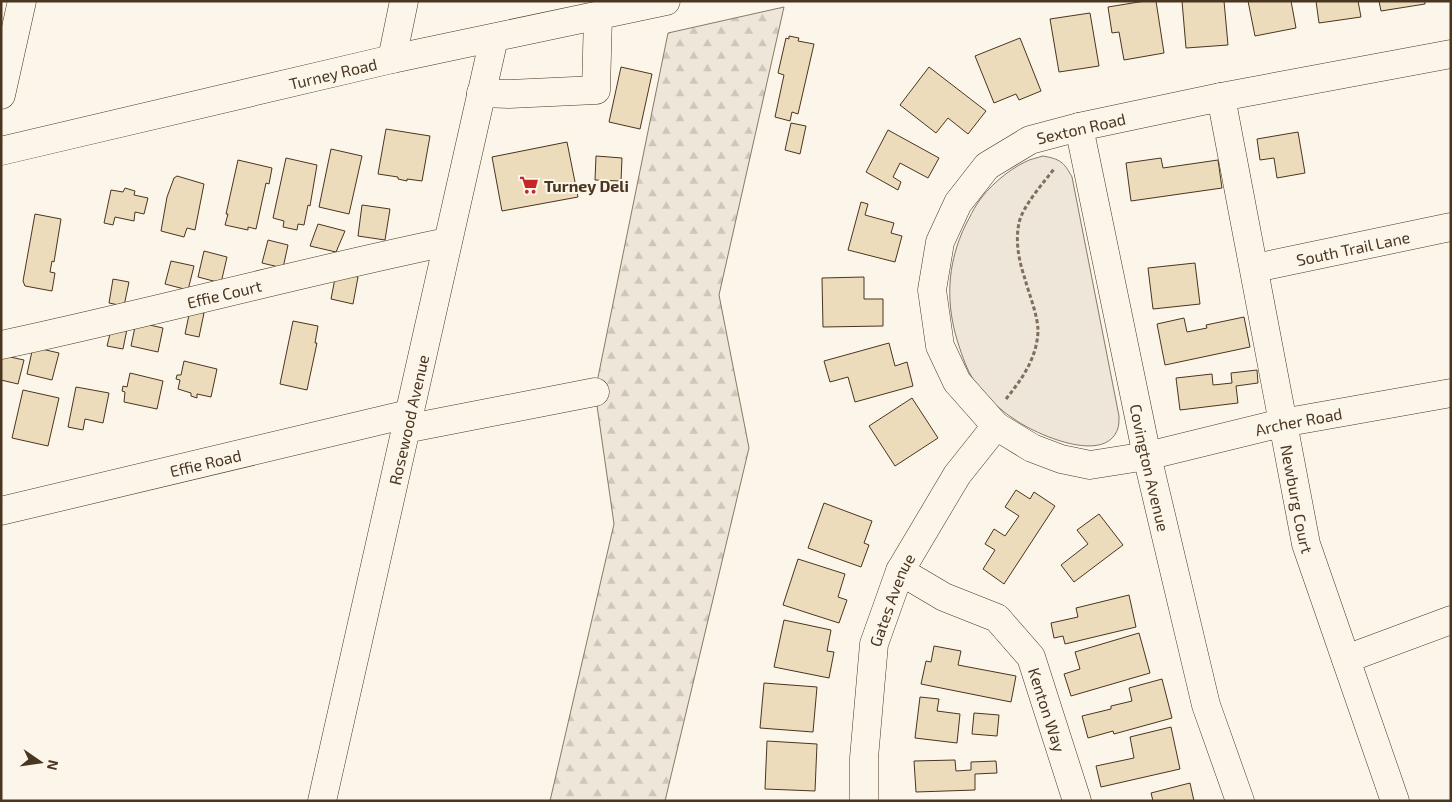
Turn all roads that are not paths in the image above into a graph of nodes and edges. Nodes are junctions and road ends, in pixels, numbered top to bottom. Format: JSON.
{"nodes":[{"id":1,"x":22,"y":1,"type":"edge"},
{"id":2,"x":404,"y":1,"type":"edge"},
{"id":3,"x":666,"y":1,"type":"edge"},
{"id":4,"x":598,"y":16,"type":"junction"},
{"id":5,"x":494,"y":38,"type":"junction"},
{"id":6,"x":1451,"y":54,"type":"edge"},
{"id":7,"x":392,"y":59,"type":"junction"},
{"id":8,"x":482,"y":93,"type":"junction"},
{"id":9,"x":1,"y":95,"type":"edge"},
{"id":10,"x":1221,"y":97,"type":"junction"},
{"id":11,"x":1079,"y":127,"type":"junction"},
{"id":12,"x":1,"y":151,"type":"edge"},
{"id":13,"x":1451,"y":227,"type":"edge"},
{"id":14,"x":448,"y":242,"type":"junction"},
{"id":15,"x":1255,"y":268,"type":"junction"},
{"id":16,"x":1,"y":344,"type":"edge"},
{"id":17,"x":595,"y":392,"type":"dead end"},
{"id":18,"x":1451,"y":393,"type":"edge"},
{"id":19,"x":407,"y":421,"type":"junction"},
{"id":20,"x":1282,"y":423,"type":"junction"},
{"id":21,"x":996,"y":426,"type":"junction"},
{"id":22,"x":1147,"y":456,"type":"junction"},
{"id":23,"x":1,"y":511,"type":"edge"},
{"id":24,"x":900,"y":571,"type":"junction"},
{"id":25,"x":1451,"y":620,"type":"edge"},
{"id":26,"x":1346,"y":659,"type":"junction"},
{"id":27,"x":322,"y":801,"type":"edge"},
{"id":28,"x":864,"y":801,"type":"edge"},
{"id":29,"x":1077,"y":801,"type":"edge"},
{"id":30,"x":1240,"y":801,"type":"edge"},
{"id":31,"x":1395,"y":801,"type":"edge"}],
"edges":[{"from":1,"to":9,"type":"street"},
{"from":2,"to":7,"type":"street"},
{"from":3,"to":4,"type":"street","name":"Turney Road"},
{"from":4,"to":5,"type":"street","name":"Turney Road"},
{"from":4,"to":8,"type":"street"},
{"from":5,"to":7,"type":"street","name":"Turney Road"},
{"from":5,"to":8,"type":"street","name":"Rosewood Avenue"},
{"from":6,"to":10,"type":"street","name":"Sexton Road"},
{"from":7,"to":12,"type":"street","name":"Turney Road"},
{"from":8,"to":14,"type":"street","name":"Rosewood Avenue"},
{"from":10,"to":11,"type":"street","name":"Sexton Road"},
{"from":10,"to":15,"type":"street","name":"Newburg Court"},
{"from":11,"to":21,"type":"street","name":"Sexton Road"},
{"from":11,"to":22,"type":"street","name":"Covington Avenue"},
{"from":13,"to":15,"type":"street","name":"South Trail Lane"},
{"from":14,"to":16,"type":"street","name":"Effie Court"},
{"from":14,"to":19,"type":"street","name":"Rosewood Avenue"},
{"from":15,"to":20,"type":"street","name":"Newburg Court"},
{"from":17,"to":19,"type":"street","name":"Effie Road"},
{"from":18,"to":20,"type":"street","name":"Archer Road"},
{"from":19,"to":23,"type":"street","name":"Effie Road"},
{"from":19,"to":27,"type":"street","name":"Rosewood Avenue"},
{"from":20,"to":22,"type":"street","name":"Archer Road"},
{"from":20,"to":26,"type":"street","name":"Newburg Court"},
{"from":21,"to":22,"type":"street","name":"Sexton Road"},
{"from":21,"to":24,"type":"street","name":"Gates Avenue"},
{"from":22,"to":30,"type":"street","name":"Covington Avenue"},
{"from":24,"to":28,"type":"street","name":"Gates Avenue"},
{"from":24,"to":29,"type":"street","name":"Kenton Way"},
{"from":25,"to":26,"type":"street"},
{"from":26,"to":31,"type":"street","name":"Newburg Court"}]}
